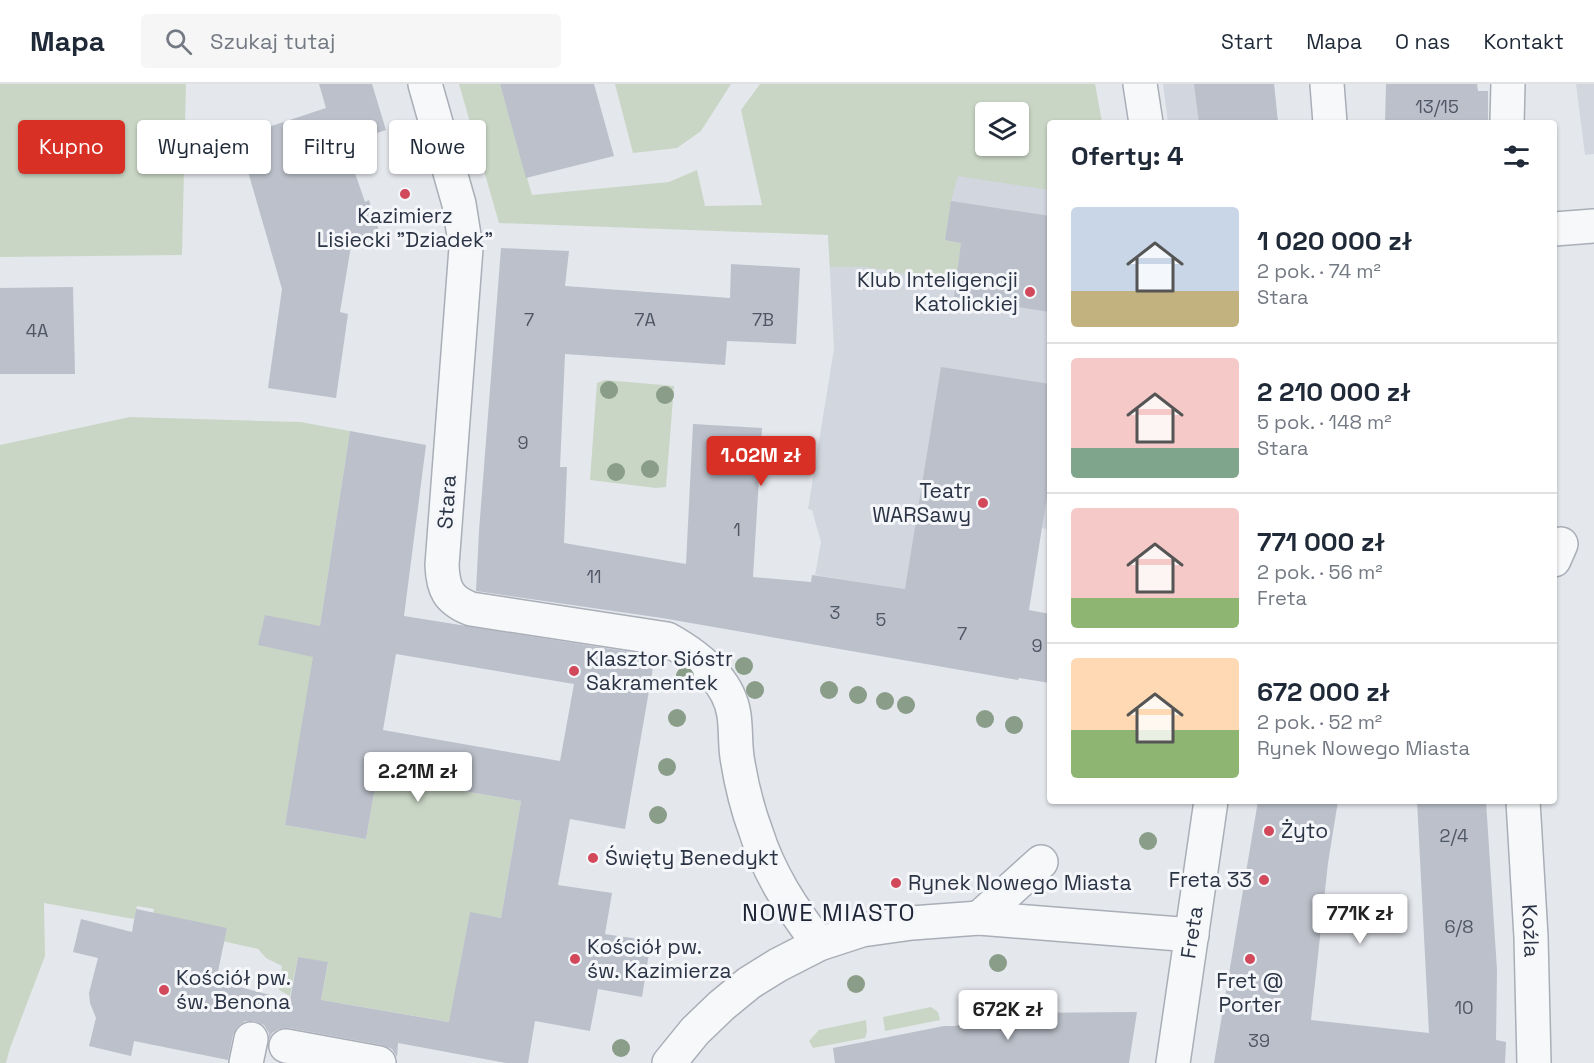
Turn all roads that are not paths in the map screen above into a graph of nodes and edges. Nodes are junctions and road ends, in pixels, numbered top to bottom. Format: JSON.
{"nodes":[{"id":1,"x":425,"y":84,"type":"edge"},
{"id":2,"x":1140,"y":84,"type":"edge"},
{"id":3,"x":1327,"y":84,"type":"edge"},
{"id":4,"x":1508,"y":84,"type":"edge"},
{"id":5,"x":1146,"y":120,"type":"edge"},
{"id":6,"x":1330,"y":120,"type":"edge"},
{"id":7,"x":1507,"y":120,"type":"edge"},
{"id":8,"x":1594,"y":226,"type":"edge"},
{"id":9,"x":1557,"y":229,"type":"edge"},
{"id":10,"x":1211,"y":804,"type":"edge"},
{"id":11,"x":1523,"y":804,"type":"edge"},
{"id":12,"x":1041,"y":862,"type":"dead end"},
{"id":13,"x":979,"y":918,"type":"junction"},
{"id":14,"x":1192,"y":935,"type":"junction"},
{"id":15,"x":819,"y":944,"type":"junction"},
{"id":16,"x":286,"y":1046,"type":"dead end"},
{"id":17,"x":379,"y":1063,"type":"edge"},
{"id":18,"x":669,"y":1063,"type":"edge"},
{"id":19,"x":1173,"y":1063,"type":"edge"},
{"id":20,"x":1533,"y":1063,"type":"edge"}],
"edges":[{"from":1,"to":15,"type":"street","name":"Stara"},
{"from":2,"to":5,"type":"street"},
{"from":3,"to":6,"type":"street"},
{"from":4,"to":7,"type":"street"},
{"from":8,"to":9,"type":"street"},
{"from":10,"to":14,"type":"street","name":"Freta"},
{"from":11,"to":20,"type":"street","name":"Koźla"},
{"from":12,"to":13,"type":"street"},
{"from":13,"to":14,"type":"street"},
{"from":13,"to":15,"type":"street"},
{"from":14,"to":19,"type":"street","name":"Freta"},
{"from":15,"to":18,"type":"street"},
{"from":16,"to":17,"type":"street"}]}
